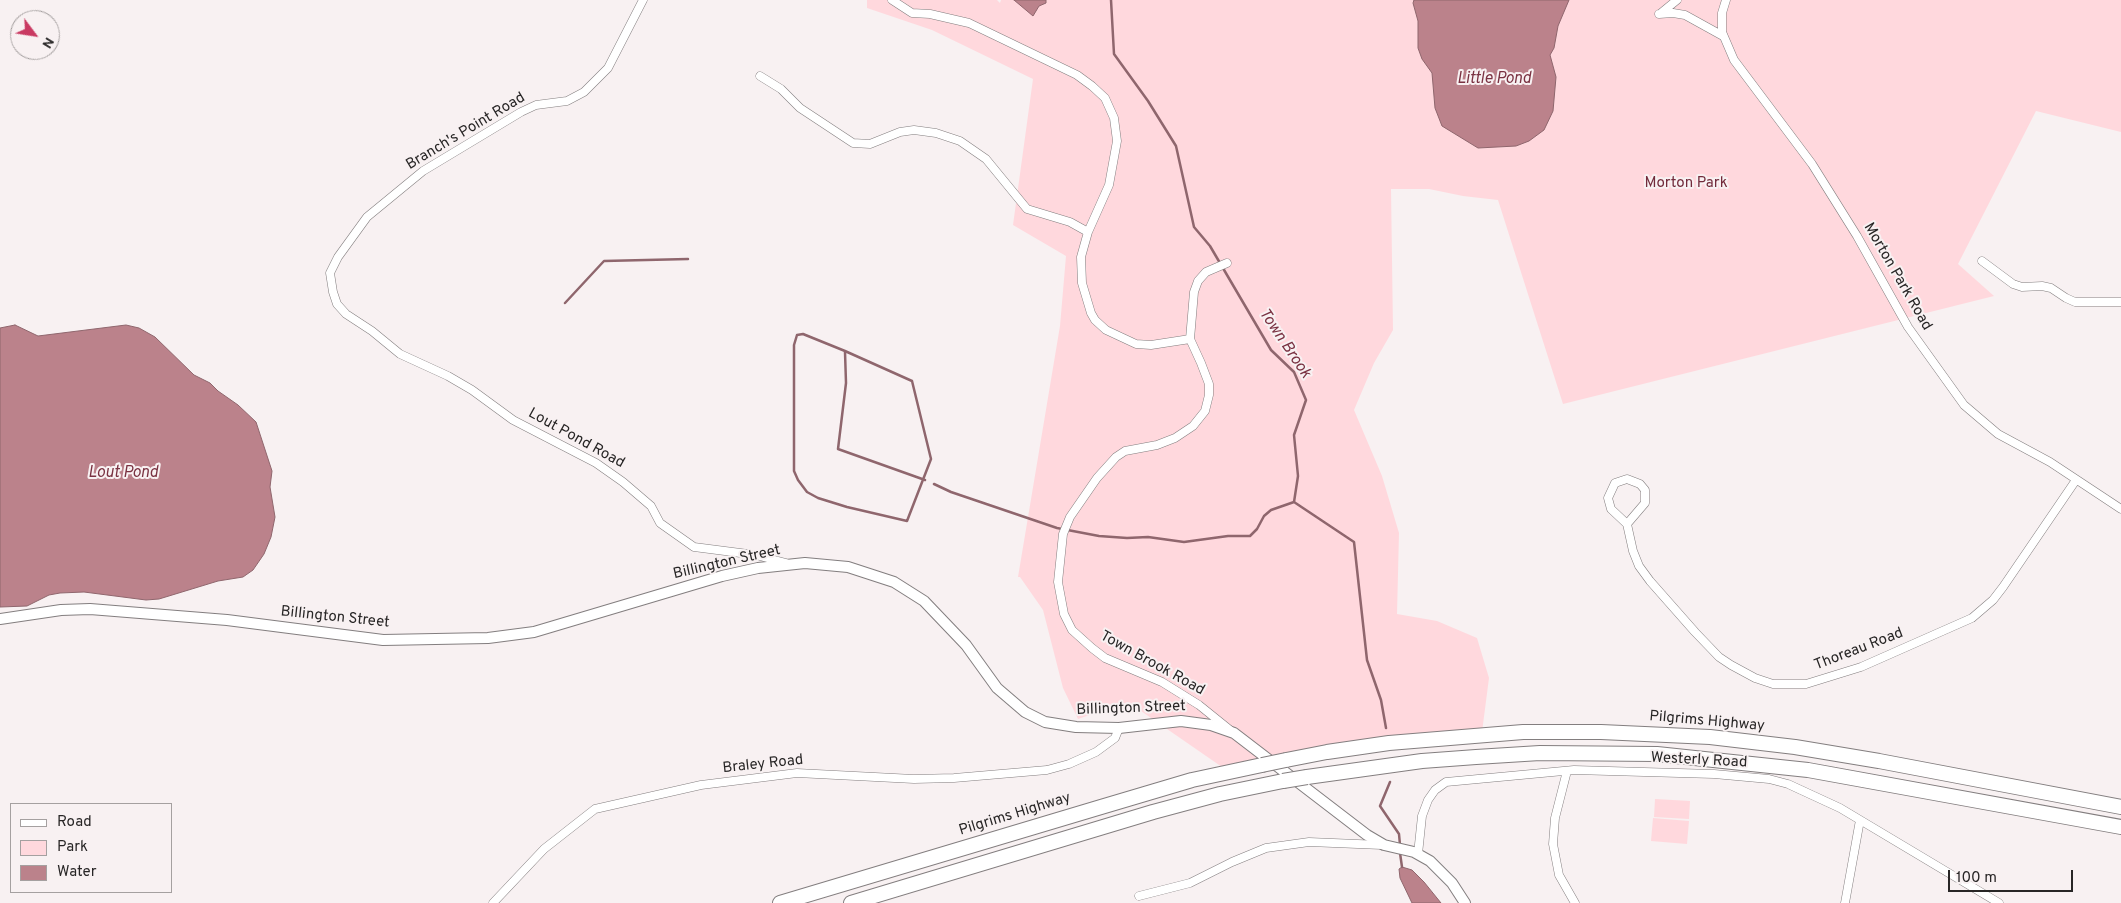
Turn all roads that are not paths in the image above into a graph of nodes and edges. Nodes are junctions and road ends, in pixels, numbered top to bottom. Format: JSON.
{"nodes":[{"id":1,"x":642,"y":0,"type":"edge"},
{"id":2,"x":892,"y":0,"type":"edge"},
{"id":3,"x":1677,"y":0,"type":"edge"},
{"id":4,"x":1726,"y":0,"type":"edge"},
{"id":5,"x":1723,"y":36,"type":"junction"},
{"id":6,"x":760,"y":76,"type":"dead end"},
{"id":7,"x":1088,"y":232,"type":"junction"},
{"id":8,"x":1982,"y":261,"type":"dead end"},
{"id":9,"x":1228,"y":263,"type":"dead end"},
{"id":10,"x":2121,"y":302,"type":"edge"},
{"id":11,"x":1190,"y":339,"type":"junction"},
{"id":12,"x":400,"y":354,"type":"joint"},
{"id":13,"x":2076,"y":480,"type":"junction"},
{"id":14,"x":2121,"y":509,"type":"edge"},
{"id":15,"x":1627,"y":524,"type":"junction"},
{"id":16,"x":788,"y":564,"type":"junction"},
{"id":17,"x":0,"y":619,"type":"edge"},
{"id":18,"x":1119,"y":728,"type":"junction"},
{"id":19,"x":1234,"y":733,"type":"junction"},
{"id":20,"x":1567,"y":771,"type":"junction"},
{"id":21,"x":2121,"y":807,"type":"edge"},
{"id":22,"x":1860,"y":820,"type":"junction"},
{"id":23,"x":2121,"y":827,"type":"edge"},
{"id":24,"x":1388,"y":846,"type":"junction"},
{"id":25,"x":1415,"y":853,"type":"junction"},
{"id":26,"x":1139,"y":896,"type":"dead end"},
{"id":27,"x":493,"y":903,"type":"edge"},
{"id":28,"x":780,"y":903,"type":"edge"},
{"id":29,"x":851,"y":903,"type":"edge"},
{"id":30,"x":1465,"y":903,"type":"edge"},
{"id":31,"x":1575,"y":903,"type":"edge"},
{"id":32,"x":1845,"y":903,"type":"edge"},
{"id":33,"x":1999,"y":903,"type":"edge"}],
"edges":[{"from":1,"to":12,"type":"street","name":"Branch's Point Road"},
{"from":2,"to":7,"type":"street"},
{"from":3,"to":5,"type":"street"},
{"from":4,"to":5,"type":"street","name":"Morton Park Road"},
{"from":5,"to":13,"type":"street","name":"Morton Park Road"},
{"from":6,"to":7,"type":"street"},
{"from":7,"to":11,"type":"street"},
{"from":8,"to":10,"type":"street"},
{"from":9,"to":11,"type":"street"},
{"from":11,"to":19,"type":"street","name":"Town Brook Road"},
{"from":12,"to":16,"type":"street","name":"Lout Pond Road"},
{"from":13,"to":14,"type":"street","name":"Morton Park Road"},
{"from":13,"to":15,"type":"street","name":"Thoreau Road"},
{"from":15,"to":15,"type":"street"},
{"from":16,"to":17,"type":"street","name":"Billington Street"},
{"from":16,"to":18,"type":"street","name":"Billington Street"},
{"from":18,"to":19,"type":"street","name":"Billington Street"},
{"from":18,"to":27,"type":"street","name":"Braley Road"},
{"from":19,"to":24,"type":"street","name":"Billington Street"},
{"from":20,"to":22,"type":"street","name":"Westerly Road"},
{"from":20,"to":25,"type":"street","name":"Westerly Road"},
{"from":20,"to":31,"type":"street"},
{"from":21,"to":28,"type":"highway","name":"Pilgrims Highway","bridge":true},
{"from":22,"to":32,"type":"street"},
{"from":22,"to":33,"type":"street","name":"Westerly Road"},
{"from":23,"to":29,"type":"highway","bridge":true},
{"from":24,"to":25,"type":"street","name":"Billington Street"},
{"from":24,"to":26,"type":"street"},
{"from":25,"to":30,"type":"street","name":"Billington Street"}]}
